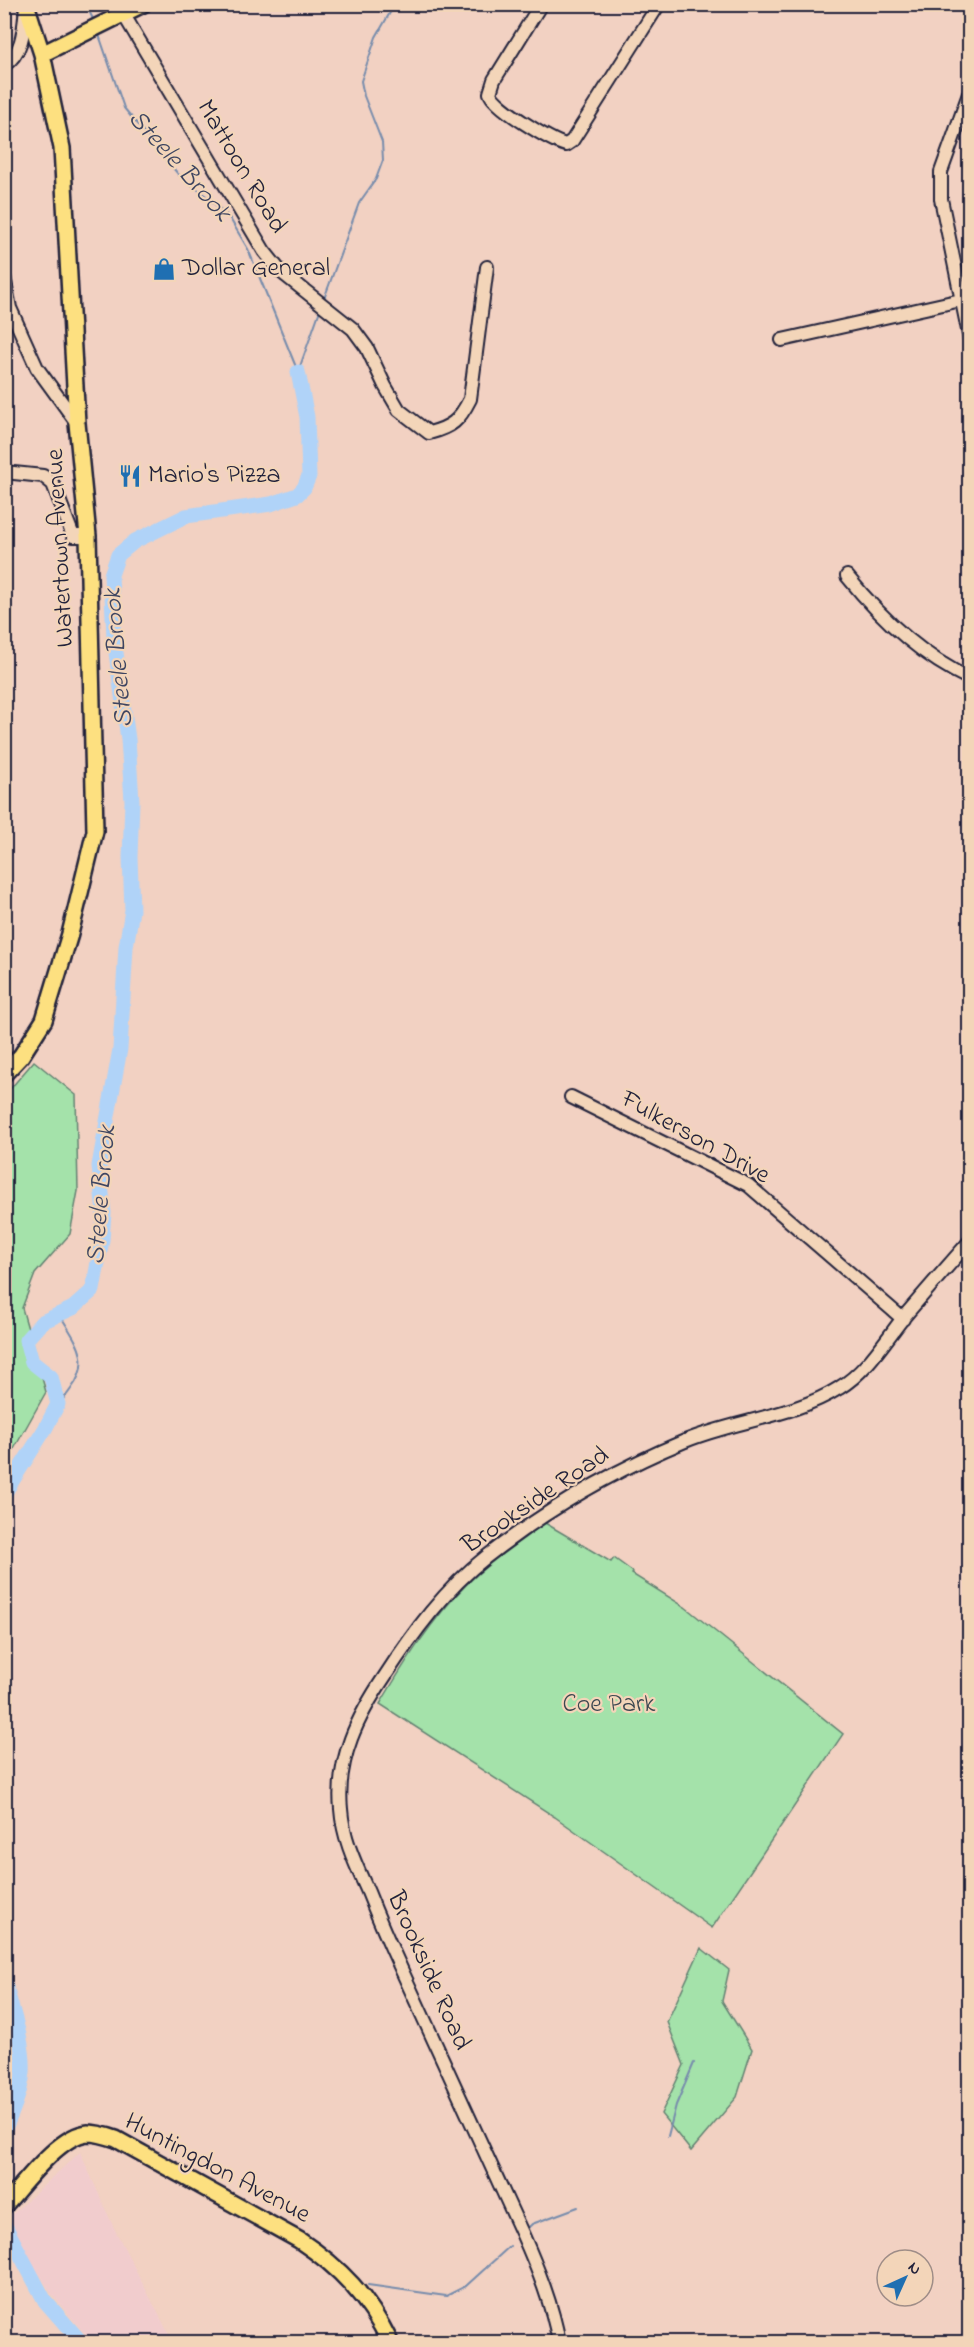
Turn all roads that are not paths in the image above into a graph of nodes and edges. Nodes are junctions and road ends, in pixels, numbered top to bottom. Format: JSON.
{"nodes":[{"id":1,"x":26,"y":4,"type":"edge"},
{"id":2,"x":143,"y":4,"type":"edge"},
{"id":3,"x":541,"y":4,"type":"edge"},
{"id":4,"x":659,"y":4,"type":"edge"},
{"id":5,"x":119,"y":17,"type":"junction"},
{"id":6,"x":42,"y":54,"type":"junction"},
{"id":7,"x":4,"y":65,"type":"edge"},
{"id":8,"x":969,"y":91,"type":"edge"},
{"id":9,"x":487,"y":267,"type":"dead end"},
{"id":10,"x":4,"y":276,"type":"edge"},
{"id":11,"x":965,"y":299,"type":"edge"},
{"id":12,"x":782,"y":340,"type":"dead end"},
{"id":13,"x":969,"y":340,"type":"edge"},
{"id":14,"x":77,"y":423,"type":"junction"},
{"id":15,"x":4,"y":472,"type":"edge"},
{"id":16,"x":88,"y":536,"type":"junction"},
{"id":17,"x":847,"y":576,"type":"dead end"},
{"id":18,"x":969,"y":679,"type":"edge"},
{"id":19,"x":4,"y":1074,"type":"edge"},
{"id":20,"x":571,"y":1097,"type":"dead end"},
{"id":21,"x":969,"y":1241,"type":"edge"},
{"id":22,"x":903,"y":1319,"type":"junction"},
{"id":23,"x":4,"y":2206,"type":"edge"},
{"id":24,"x":390,"y":2343,"type":"edge"},
{"id":25,"x":559,"y":2343,"type":"edge"}],
"edges":[{"from":1,"to":6,"type":"main road","name":"Watertown Avenue"},
{"from":1,"to":7,"type":"street"},
{"from":2,"to":5,"type":"main road"},
{"from":3,"to":4,"type":"street"},
{"from":5,"to":6,"type":"main road"},
{"from":5,"to":9,"type":"street","name":"Mattoon Road"},
{"from":6,"to":14,"type":"main road","name":"Watertown Avenue"},
{"from":8,"to":11,"type":"street"},
{"from":10,"to":14,"type":"street"},
{"from":11,"to":12,"type":"street"},
{"from":11,"to":13,"type":"street"},
{"from":14,"to":16,"type":"main road","name":"Watertown Avenue"},
{"from":15,"to":16,"type":"street"},
{"from":16,"to":19,"type":"main road","name":"Watertown Avenue"},
{"from":17,"to":18,"type":"street"},
{"from":20,"to":22,"type":"street","name":"Fulkerson Drive"},
{"from":21,"to":22,"type":"street","name":"Brookside Road"},
{"from":22,"to":25,"type":"street","name":"Brookside Road"},
{"from":23,"to":24,"type":"main road","name":"Huntingdon Avenue"}]}
